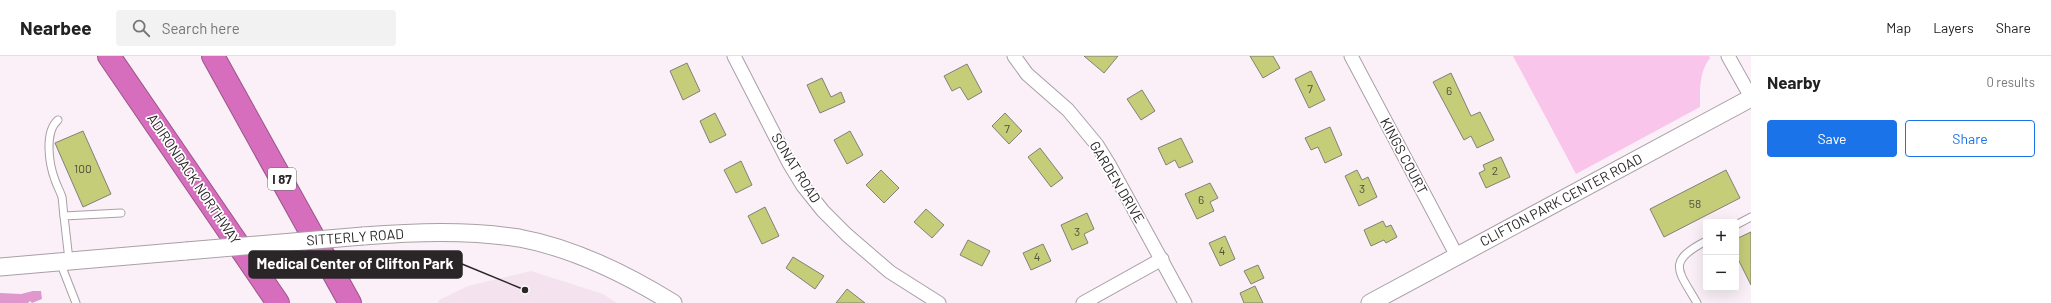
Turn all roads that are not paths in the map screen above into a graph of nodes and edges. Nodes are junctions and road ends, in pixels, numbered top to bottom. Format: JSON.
{"nodes":[{"id":1,"x":109,"y":56,"type":"edge"},
{"id":2,"x":213,"y":56,"type":"edge"},
{"id":3,"x":734,"y":56,"type":"edge"},
{"id":4,"x":1014,"y":56,"type":"edge"},
{"id":5,"x":1351,"y":56,"type":"edge"},
{"id":6,"x":1728,"y":56,"type":"edge"},
{"id":7,"x":1751,"y":98,"type":"edge"},
{"id":8,"x":58,"y":120,"type":"dead end"},
{"id":9,"x":121,"y":213,"type":"dead end"},
{"id":10,"x":64,"y":216,"type":"junction"},
{"id":11,"x":1751,"y":217,"type":"edge"},
{"id":12,"x":1739,"y":223,"type":"edge"},
{"id":13,"x":1703,"y":243,"type":"edge"},
{"id":14,"x":1457,"y":256,"type":"junction"},
{"id":15,"x":1162,"y":260,"type":"junction"},
{"id":16,"x":65,"y":261,"type":"junction"},
{"id":17,"x":0,"y":267,"type":"edge"},
{"id":18,"x":76,"y":303,"type":"edge"},
{"id":19,"x":278,"y":303,"type":"edge"},
{"id":20,"x":350,"y":303,"type":"edge"},
{"id":21,"x":673,"y":303,"type":"edge"},
{"id":22,"x":939,"y":303,"type":"edge"},
{"id":23,"x":1083,"y":303,"type":"edge"},
{"id":24,"x":1185,"y":303,"type":"edge"},
{"id":25,"x":1370,"y":303,"type":"edge"},
{"id":26,"x":1697,"y":303,"type":"edge"}],
"edges":[{"from":1,"to":19,"type":"highway","name":"ADIRONDACK NORTHWAY"},
{"from":2,"to":20,"type":"highway","number":"I 87"},
{"from":3,"to":22,"type":"street","name":"SONAT ROAD"},
{"from":4,"to":15,"type":"street","name":"GARDEN DRIVE"},
{"from":5,"to":14,"type":"street","name":"KINGS COURT"},
{"from":6,"to":7,"type":"street"},
{"from":7,"to":14,"type":"street","name":"CLIFTON PARK CENTER ROAD"},
{"from":8,"to":10,"type":"lane"},
{"from":9,"to":10,"type":"lane"},
{"from":10,"to":16,"type":"lane"},
{"from":11,"to":12,"type":"lane"},
{"from":13,"to":26,"type":"lane"},
{"from":14,"to":25,"type":"street","name":"CLIFTON PARK CENTER ROAD"},
{"from":15,"to":23,"type":"street"},
{"from":15,"to":24,"type":"street","name":"GARDEN DRIVE"},
{"from":16,"to":17,"type":"street","name":"SITTERLY ROAD"},
{"from":16,"to":18,"type":"lane"},
{"from":16,"to":21,"type":"street","name":"SITTERLY ROAD","bridge":true}]}
